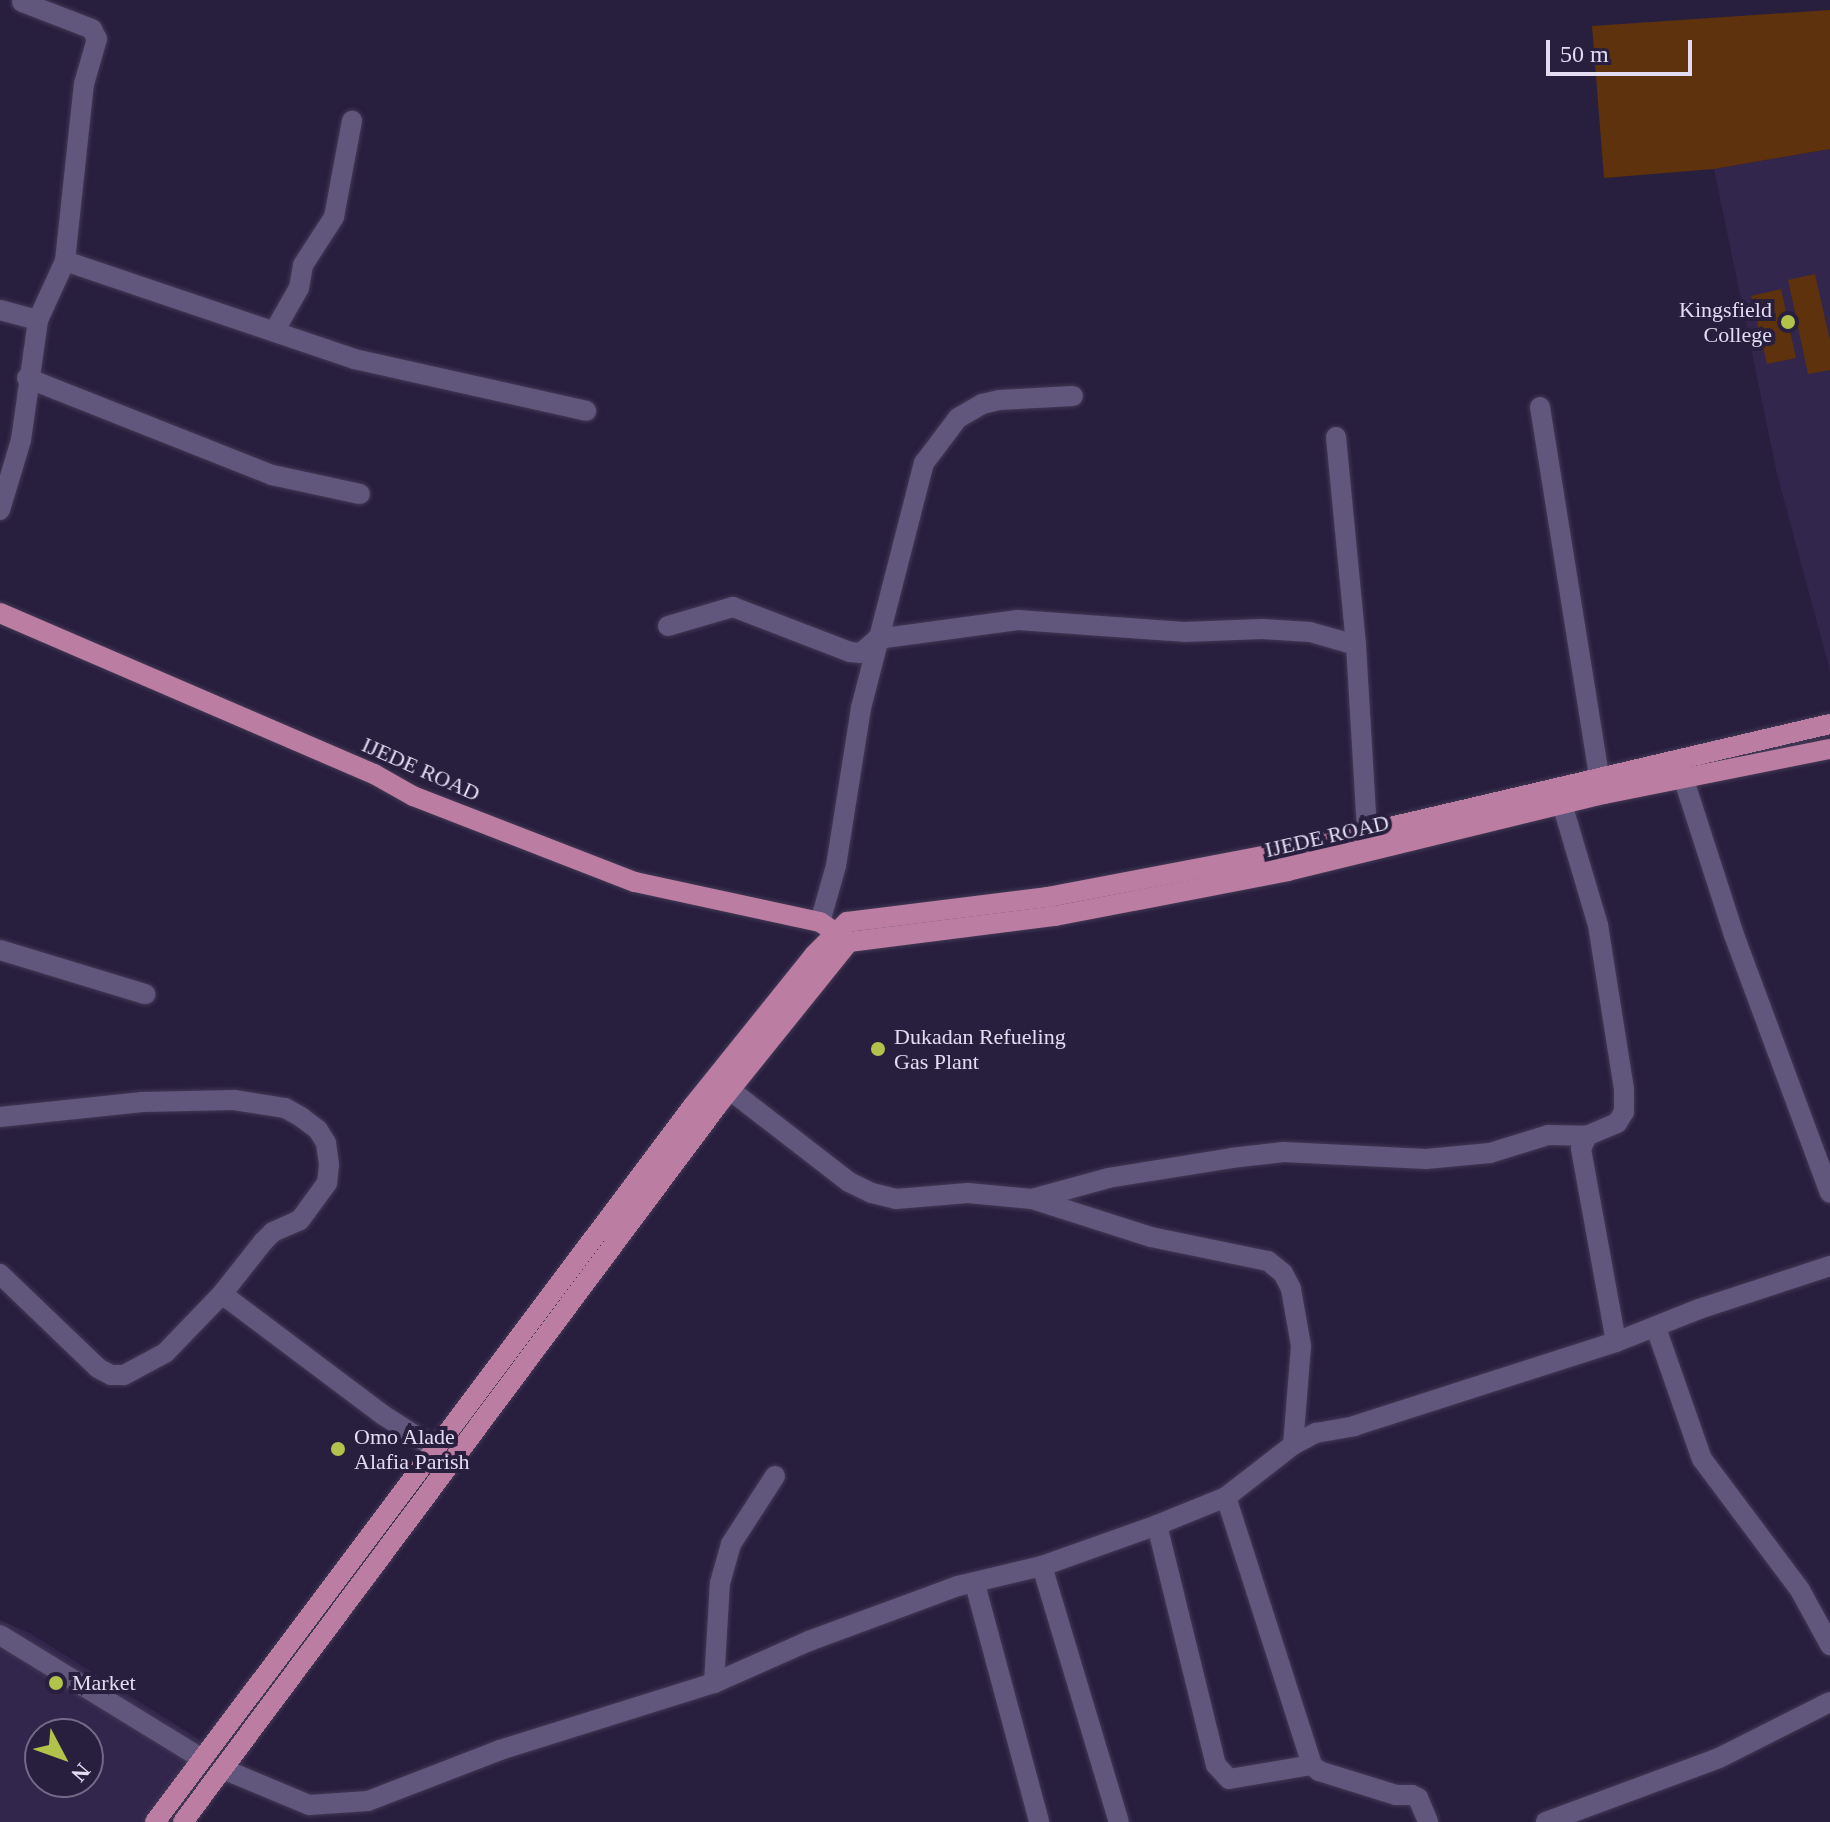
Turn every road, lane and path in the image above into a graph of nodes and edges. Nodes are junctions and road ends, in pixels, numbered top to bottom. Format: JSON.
{"nodes":[{"id":1,"x":22,"y":2,"type":"dead end"},
{"id":2,"x":352,"y":121,"type":"dead end"},
{"id":3,"x":65,"y":261,"type":"junction"},
{"id":4,"x":0,"y":310,"type":"edge"},
{"id":5,"x":38,"y":320,"type":"junction"},
{"id":6,"x":275,"y":330,"type":"junction"},
{"id":7,"x":27,"y":378,"type":"junction"},
{"id":8,"x":1073,"y":396,"type":"dead end"},
{"id":9,"x":1540,"y":407,"type":"dead end"},
{"id":10,"x":586,"y":411,"type":"dead end"},
{"id":11,"x":1336,"y":437,"type":"dead end"},
{"id":12,"x":360,"y":494,"type":"dead end"},
{"id":13,"x":0,"y":510,"type":"edge"},
{"id":14,"x":0,"y":613,"type":"edge"},
{"id":15,"x":668,"y":626,"type":"dead end"},
{"id":16,"x":877,"y":639,"type":"junction"},
{"id":17,"x":1356,"y":645,"type":"junction"},
{"id":18,"x":1830,"y":724,"type":"edge"},
{"id":19,"x":1830,"y":749,"type":"edge"},
{"id":20,"x":1599,"y":777,"type":"junction"},
{"id":21,"x":1683,"y":777,"type":"junction"},
{"id":22,"x":1563,"y":807,"type":"junction"},
{"id":23,"x":1367,"y":832,"type":"junction"},
{"id":24,"x":835,"y":932,"type":"junction"},
{"id":25,"x":0,"y":950,"type":"edge"},
{"id":26,"x":145,"y":994,"type":"dead end"},
{"id":27,"x":730,"y":1090,"type":"junction"},
{"id":28,"x":0,"y":1117,"type":"edge"},
{"id":29,"x":1587,"y":1136,"type":"junction"},
{"id":30,"x":1830,"y":1193,"type":"edge"},
{"id":31,"x":1032,"y":1199,"type":"junction"},
{"id":32,"x":1830,"y":1266,"type":"edge"},
{"id":33,"x":0,"y":1274,"type":"edge"},
{"id":34,"x":222,"y":1294,"type":"junction"},
{"id":35,"x":1656,"y":1328,"type":"junction"},
{"id":36,"x":1616,"y":1342,"type":"junction"},
{"id":37,"x":1293,"y":1445,"type":"junction"},
{"id":38,"x":435,"y":1448,"type":"junction"},
{"id":39,"x":775,"y":1476,"type":"dead end"},
{"id":40,"x":1226,"y":1497,"type":"junction"},
{"id":41,"x":1157,"y":1525,"type":"junction"},
{"id":42,"x":1042,"y":1566,"type":"junction"},
{"id":43,"x":975,"y":1584,"type":"junction"},
{"id":44,"x":0,"y":1635,"type":"edge"},
{"id":45,"x":1830,"y":1645,"type":"edge"},
{"id":46,"x":714,"y":1683,"type":"junction"},
{"id":47,"x":1830,"y":1702,"type":"edge"},
{"id":48,"x":202,"y":1759,"type":"junction"},
{"id":49,"x":1312,"y":1765,"type":"junction"},
{"id":50,"x":223,"y":1769,"type":"junction"},
{"id":51,"x":155,"y":1822,"type":"edge"},
{"id":52,"x":183,"y":1822,"type":"edge"},
{"id":53,"x":1039,"y":1822,"type":"edge"},
{"id":54,"x":1119,"y":1822,"type":"edge"},
{"id":55,"x":1428,"y":1822,"type":"edge"},
{"id":56,"x":1546,"y":1822,"type":"edge"}],
"edges":[{"from":1,"to":3,"type":"street"},
{"from":2,"to":6,"type":"street"},
{"from":3,"to":5,"type":"street"},
{"from":3,"to":6,"type":"street"},
{"from":4,"to":5,"type":"street"},
{"from":5,"to":7,"type":"street"},
{"from":6,"to":10,"type":"street"},
{"from":7,"to":12,"type":"street"},
{"from":7,"to":13,"type":"street"},
{"from":8,"to":16,"type":"street"},
{"from":9,"to":20,"type":"street"},
{"from":11,"to":17,"type":"street"},
{"from":14,"to":24,"type":"main road","name":"IJEDE ROAD"},
{"from":15,"to":16,"type":"street"},
{"from":16,"to":17,"type":"street"},
{"from":16,"to":24,"type":"street"},
{"from":17,"to":23,"type":"street"},
{"from":18,"to":20,"type":"main road","name":"IJEDE ROAD"},
{"from":19,"to":21,"type":"main road","name":"IJEDE ROAD"},
{"from":20,"to":23,"type":"main road","name":"IJEDE ROAD"},
{"from":21,"to":22,"type":"main road","name":"IJEDE ROAD"},
{"from":21,"to":30,"type":"street"},
{"from":22,"to":24,"type":"main road","name":"IJEDE ROAD"},
{"from":22,"to":29,"type":"street"},
{"from":23,"to":24,"type":"main road","name":"IJEDE ROAD"},
{"from":24,"to":27,"type":"main road"},
{"from":24,"to":38,"type":"main road"},
{"from":25,"to":26,"type":"street"},
{"from":27,"to":31,"type":"street"},
{"from":27,"to":50,"type":"main road"},
{"from":28,"to":34,"type":"street"},
{"from":29,"to":31,"type":"street"},
{"from":29,"to":36,"type":"street"},
{"from":31,"to":37,"type":"street"},
{"from":32,"to":35,"type":"street"},
{"from":33,"to":34,"type":"street"},
{"from":34,"to":38,"type":"street"},
{"from":35,"to":36,"type":"street"},
{"from":35,"to":45,"type":"street"},
{"from":36,"to":37,"type":"street"},
{"from":37,"to":40,"type":"street"},
{"from":38,"to":48,"type":"main road"},
{"from":39,"to":46,"type":"street"},
{"from":40,"to":41,"type":"street"},
{"from":40,"to":49,"type":"street"},
{"from":41,"to":42,"type":"street"},
{"from":41,"to":49,"type":"street"},
{"from":42,"to":43,"type":"street"},
{"from":42,"to":54,"type":"street"},
{"from":43,"to":46,"type":"street"},
{"from":43,"to":53,"type":"street"},
{"from":44,"to":48,"type":"street"},
{"from":46,"to":50,"type":"street"},
{"from":47,"to":56,"type":"street"},
{"from":48,"to":51,"type":"main road"},
{"from":49,"to":55,"type":"street"},
{"from":50,"to":52,"type":"main road"}]}
